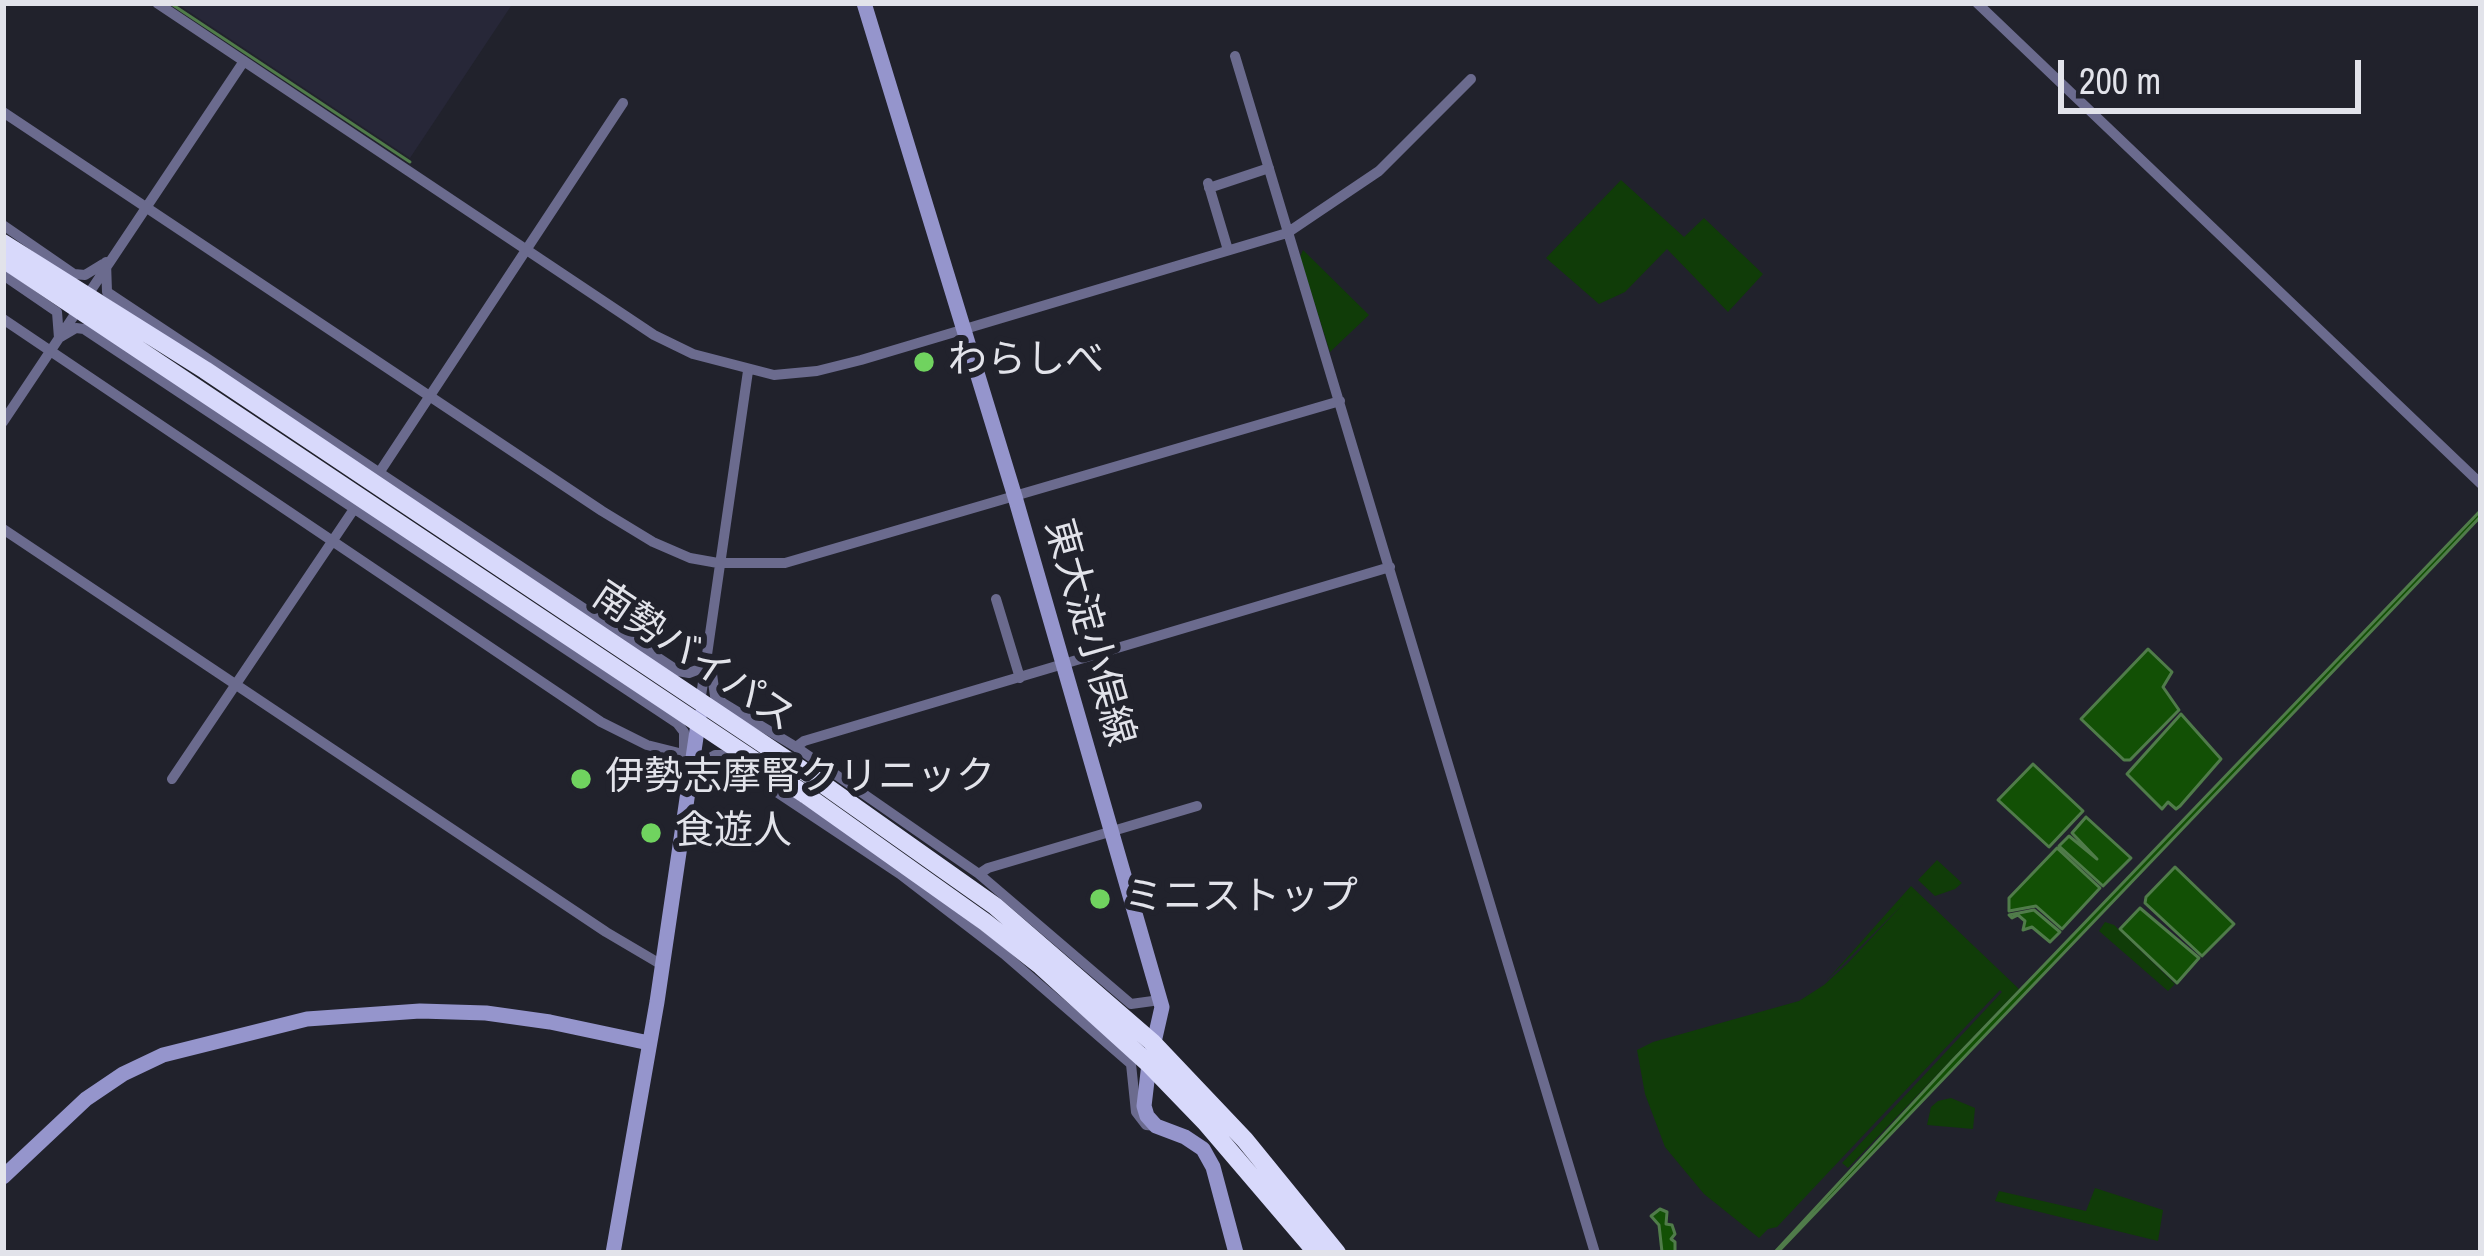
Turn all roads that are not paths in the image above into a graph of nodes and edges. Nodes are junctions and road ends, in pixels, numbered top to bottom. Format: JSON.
{"nodes":[{"id":1,"x":157,"y":3,"type":"edge"},
{"id":2,"x":864,"y":3,"type":"edge"},
{"id":3,"x":1977,"y":3,"type":"edge"},
{"id":4,"x":1235,"y":56,"type":"dead end"},
{"id":5,"x":244,"y":61,"type":"junction"},
{"id":6,"x":1471,"y":79,"type":"dead end"},
{"id":7,"x":623,"y":103,"type":"dead end"},
{"id":8,"x":3,"y":112,"type":"edge"},
{"id":9,"x":1269,"y":169,"type":"junction"},
{"id":10,"x":146,"y":207,"type":"junction"},
{"id":11,"x":3,"y":225,"type":"edge"},
{"id":12,"x":1288,"y":233,"type":"junction"},
{"id":13,"x":3,"y":243,"type":"edge"},
{"id":14,"x":525,"y":250,"type":"junction"},
{"id":15,"x":1228,"y":250,"type":"junction"},
{"id":16,"x":3,"y":259,"type":"edge"},
{"id":17,"x":106,"y":262,"type":"junction"},
{"id":18,"x":3,"y":275,"type":"edge"},
{"id":19,"x":82,"y":302,"type":"junction"},
{"id":20,"x":3,"y":319,"type":"edge"},
{"id":21,"x":962,"y":328,"type":"junction"},
{"id":22,"x":59,"y":338,"type":"junction"},
{"id":23,"x":50,"y":351,"type":"junction"},
{"id":24,"x":748,"y":371,"type":"junction"},
{"id":25,"x":429,"y":396,"type":"junction"},
{"id":26,"x":1340,"y":401,"type":"junction"},
{"id":27,"x":3,"y":422,"type":"edge"},
{"id":28,"x":379,"y":473,"type":"junction"},
{"id":29,"x":2481,"y":484,"type":"edge"},
{"id":30,"x":1015,"y":497,"type":"junction"},
{"id":31,"x":353,"y":509,"type":"junction"},
{"id":32,"x":3,"y":529,"type":"edge"},
{"id":33,"x":332,"y":542,"type":"junction"},
{"id":34,"x":718,"y":563,"type":"junction"},
{"id":35,"x":1390,"y":567,"type":"junction"},
{"id":36,"x":996,"y":598,"type":"dead end"},
{"id":37,"x":1063,"y":665,"type":"junction"},
{"id":38,"x":704,"y":667,"type":"junction"},
{"id":39,"x":1020,"y":678,"type":"junction"},
{"id":40,"x":234,"y":684,"type":"junction"},
{"id":41,"x":699,"y":713,"type":"junction"},
{"id":42,"x":796,"y":747,"type":"junction"},
{"id":43,"x":687,"y":761,"type":"junction"},
{"id":44,"x":172,"y":778,"type":"dead end"},
{"id":45,"x":1197,"y":806,"type":"dead end"},
{"id":46,"x":1111,"y":833,"type":"junction"},
{"id":47,"x":980,"y":874,"type":"junction"},
{"id":48,"x":662,"y":965,"type":"junction"},
{"id":49,"x":1160,"y":1000,"type":"junction"},
{"id":50,"x":1152,"y":1042,"type":"junction"},
{"id":51,"x":650,"y":1043,"type":"junction"},
{"id":52,"x":1149,"y":1064,"type":"junction"},
{"id":53,"x":1156,"y":1126,"type":"junction"},
{"id":54,"x":3,"y":1177,"type":"edge"},
{"id":55,"x":613,"y":1253,"type":"edge"},
{"id":56,"x":1236,"y":1253,"type":"edge"},
{"id":57,"x":1317,"y":1253,"type":"edge"},
{"id":58,"x":1337,"y":1253,"type":"edge"},
{"id":59,"x":1594,"y":1253,"type":"edge"}],
"edges":[{"from":1,"to":5,"type":"street"},
{"from":2,"to":21,"type":"main road","name":"東大淀小俣線"},
{"from":3,"to":29,"type":"street"},
{"from":4,"to":9,"type":"street"},
{"from":5,"to":10,"type":"street"},
{"from":5,"to":14,"type":"street"},
{"from":6,"to":12,"type":"street"},
{"from":7,"to":14,"type":"street"},
{"from":8,"to":10,"type":"street"},
{"from":9,"to":12,"type":"street"},
{"from":9,"to":15,"type":"street"},
{"from":10,"to":17,"type":"street"},
{"from":10,"to":25,"type":"street"},
{"from":11,"to":17,"type":"street"},
{"from":12,"to":15,"type":"street"},
{"from":12,"to":26,"type":"street"},
{"from":13,"to":19,"type":"highway","name":"南勢バイパス"},
{"from":14,"to":24,"type":"street"},
{"from":14,"to":25,"type":"street"},
{"from":15,"to":21,"type":"street"},
{"from":16,"to":19,"type":"highway","name":"南勢バイパス"},
{"from":17,"to":19,"type":"street"},
{"from":17,"to":28,"type":"street"},
{"from":18,"to":22,"type":"street"},
{"from":19,"to":22,"type":"street"},
{"from":19,"to":41,"type":"highway","name":"南勢バイパス"},
{"from":20,"to":23,"type":"street"},
{"from":21,"to":24,"type":"street"},
{"from":21,"to":30,"type":"main road","name":"東大淀小俣線"},
{"from":22,"to":23,"type":"street"},
{"from":22,"to":31,"type":"street"},
{"from":23,"to":27,"type":"street"},
{"from":23,"to":33,"type":"street"},
{"from":24,"to":34,"type":"street"},
{"from":25,"to":28,"type":"street"},
{"from":25,"to":34,"type":"street"},
{"from":26,"to":30,"type":"street"},
{"from":26,"to":35,"type":"street"},
{"from":28,"to":38,"type":"street"},
{"from":30,"to":34,"type":"street"},
{"from":30,"to":37,"type":"main road","name":"東大淀小俣線"},
{"from":31,"to":33,"type":"street"},
{"from":31,"to":43,"type":"street"},
{"from":32,"to":40,"type":"street"},
{"from":33,"to":40,"type":"street"},
{"from":33,"to":43,"type":"street"},
{"from":34,"to":38,"type":"street"},
{"from":35,"to":37,"type":"street"},
{"from":35,"to":59,"type":"street"},
{"from":36,"to":39,"type":"street"},
{"from":37,"to":39,"type":"street"},
{"from":37,"to":46,"type":"main road","name":"東大淀小俣線"},
{"from":38,"to":41,"type":"street"},
{"from":38,"to":42,"type":"street"},
{"from":39,"to":42,"type":"street"},
{"from":40,"to":44,"type":"street"},
{"from":40,"to":48,"type":"street"},
{"from":41,"to":43,"type":"main road"},
{"from":41,"to":50,"type":"highway","name":"南勢バイパス"},
{"from":41,"to":52,"type":"highway","name":"南勢バイパス"},
{"from":42,"to":47,"type":"street"},
{"from":43,"to":48,"type":"main road"},
{"from":43,"to":53,"type":"street"},
{"from":45,"to":46,"type":"street"},
{"from":46,"to":47,"type":"street"},
{"from":46,"to":49,"type":"main road","name":"東大淀小俣線"},
{"from":47,"to":49,"type":"street"},
{"from":48,"to":51,"type":"main road"},
{"from":49,"to":50,"type":"main road","name":"東大淀小俣線"},
{"from":50,"to":52,"type":"main road","name":"東大淀小俣線"},
{"from":50,"to":58,"type":"highway","name":"南勢バイパス"},
{"from":51,"to":54,"type":"main road"},
{"from":51,"to":55,"type":"main road"},
{"from":52,"to":53,"type":"main road","name":"東大淀小俣線"},
{"from":52,"to":57,"type":"highway","name":"南勢バイパス"},
{"from":53,"to":56,"type":"main road"}]}
